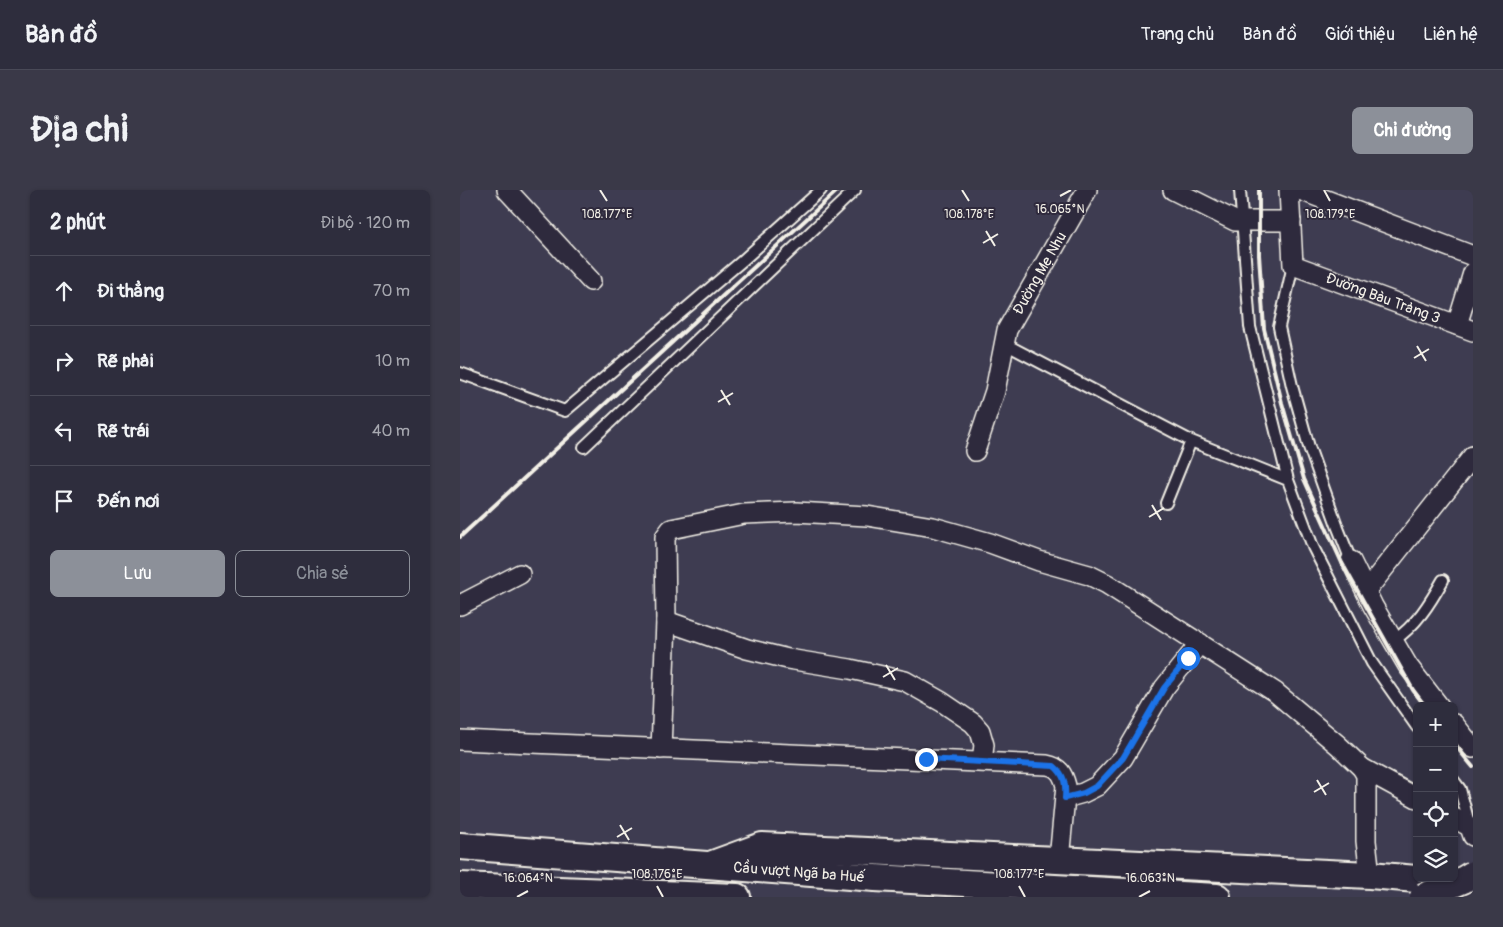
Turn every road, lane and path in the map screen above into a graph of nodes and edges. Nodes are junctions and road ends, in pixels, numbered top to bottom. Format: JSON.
{"nodes":[{"id":1,"x":507,"y":190,"type":"edge"},
{"id":2,"x":821,"y":190,"type":"edge"},
{"id":3,"x":855,"y":190,"type":"edge"},
{"id":4,"x":1087,"y":190,"type":"edge"},
{"id":5,"x":1173,"y":190,"type":"edge"},
{"id":6,"x":1240,"y":190,"type":"edge"},
{"id":7,"x":1289,"y":190,"type":"edge"},
{"id":8,"x":1300,"y":190,"type":"edge"},
{"id":9,"x":1238,"y":220,"type":"junction"},
{"id":10,"x":1291,"y":221,"type":"junction"},
{"id":11,"x":1473,"y":256,"type":"edge"},
{"id":12,"x":1293,"y":265,"type":"junction"},
{"id":13,"x":1473,"y":273,"type":"edge"},
{"id":14,"x":591,"y":281,"type":"dead end"},
{"id":15,"x":1465,"y":328,"type":"edge"},
{"id":16,"x":1006,"y":337,"type":"junction"},
{"id":17,"x":460,"y":373,"type":"edge"},
{"id":18,"x":1191,"y":441,"type":"junction"},
{"id":19,"x":584,"y":447,"type":"dead end"},
{"id":20,"x":975,"y":451,"type":"dead end"},
{"id":21,"x":1473,"y":456,"type":"edge"},
{"id":22,"x":1288,"y":480,"type":"junction"},
{"id":23,"x":1166,"y":503,"type":"dead end"},
{"id":24,"x":1352,"y":560,"type":"joint"},
{"id":25,"x":520,"y":574,"type":"dead end"},
{"id":26,"x":1444,"y":580,"type":"dead end"},
{"id":27,"x":1366,"y":591,"type":"junction"},
{"id":28,"x":460,"y":605,"type":"edge"},
{"id":29,"x":666,"y":621,"type":"junction"},
{"id":30,"x":1393,"y":641,"type":"junction"},
{"id":31,"x":1200,"y":643,"type":"junction"},
{"id":32,"x":1436,"y":702,"type":"edge"},
{"id":33,"x":1413,"y":721,"type":"edge"},
{"id":34,"x":1458,"y":729,"type":"edge"},
{"id":35,"x":460,"y":740,"type":"edge"},
{"id":36,"x":1473,"y":748,"type":"edge"},
{"id":37,"x":660,"y":749,"type":"junction"},
{"id":38,"x":982,"y":761,"type":"junction"},
{"id":39,"x":1362,"y":768,"type":"junction"},
{"id":40,"x":1458,"y":786,"type":"edge"},
{"id":41,"x":1413,"y":796,"type":"edge"},
{"id":42,"x":1065,"y":798,"type":"junction"},
{"id":43,"x":1466,"y":827,"type":"edge"},
{"id":44,"x":460,"y":846,"type":"edge"},
{"id":45,"x":1059,"y":860,"type":"junction"},
{"id":46,"x":710,"y":865,"type":"junction"},
{"id":47,"x":1473,"y":874,"type":"edge"},
{"id":48,"x":1370,"y":875,"type":"junction"},
{"id":49,"x":460,"y":886,"type":"edge"},
{"id":50,"x":1473,"y":896,"type":"edge"},
{"id":51,"x":725,"y":897,"type":"edge"},
{"id":52,"x":1217,"y":897,"type":"edge"},
{"id":53,"x":1423,"y":897,"type":"edge"}],
"edges":[{"from":1,"to":14,"type":"street"},
{"from":2,"to":17,"type":"lane"},
{"from":3,"to":19,"type":"lane"},
{"from":4,"to":16,"type":"street","name":"Đường Mẹ Nhu"},
{"from":5,"to":9,"type":"street"},
{"from":6,"to":9,"type":"lane"},
{"from":7,"to":10,"type":"street"},
{"from":8,"to":11,"type":"street"},
{"from":9,"to":10,"type":"street"},
{"from":9,"to":22,"type":"lane"},
{"from":10,"to":12,"type":"street"},
{"from":12,"to":15,"type":"street","name":"Đường Bàu Trảng 3"},
{"from":12,"to":24,"type":"lane"},
{"from":13,"to":15,"type":"street"},
{"from":16,"to":18,"type":"lane"},
{"from":16,"to":20,"type":"street","name":"Đường Mẹ Nhu"},
{"from":18,"to":22,"type":"lane"},
{"from":18,"to":23,"type":"lane"},
{"from":21,"to":27,"type":"street"},
{"from":22,"to":33,"type":"lane"},
{"from":24,"to":27,"type":"street"},
{"from":25,"to":28,"type":"street"},
{"from":26,"to":30,"type":"lane"},
{"from":27,"to":30,"type":"street"},
{"from":29,"to":31,"type":"street"},
{"from":29,"to":37,"type":"street"},
{"from":29,"to":38,"type":"street"},
{"from":30,"to":32,"type":"street"},
{"from":31,"to":39,"type":"street"},
{"from":31,"to":42,"type":"street"},
{"from":34,"to":36,"type":"street"},
{"from":35,"to":37,"type":"street"},
{"from":37,"to":38,"type":"street"},
{"from":38,"to":42,"type":"street"},
{"from":39,"to":41,"type":"street"},
{"from":39,"to":48,"type":"street"},
{"from":40,"to":43,"type":"lane"},
{"from":42,"to":45,"type":"street"},
{"from":44,"to":46,"type":"main road","name":"Cầu vượt Ngã ba Huế"},
{"from":45,"to":46,"type":"main road"},
{"from":45,"to":48,"type":"main road"},
{"from":46,"to":52,"type":"main road","name":"Cầu vượt Ngã ba Huế"},
{"from":47,"to":53,"type":"main road","bridge":true},
{"from":48,"to":50,"type":"main road"},
{"from":49,"to":51,"type":"main road"}]}
